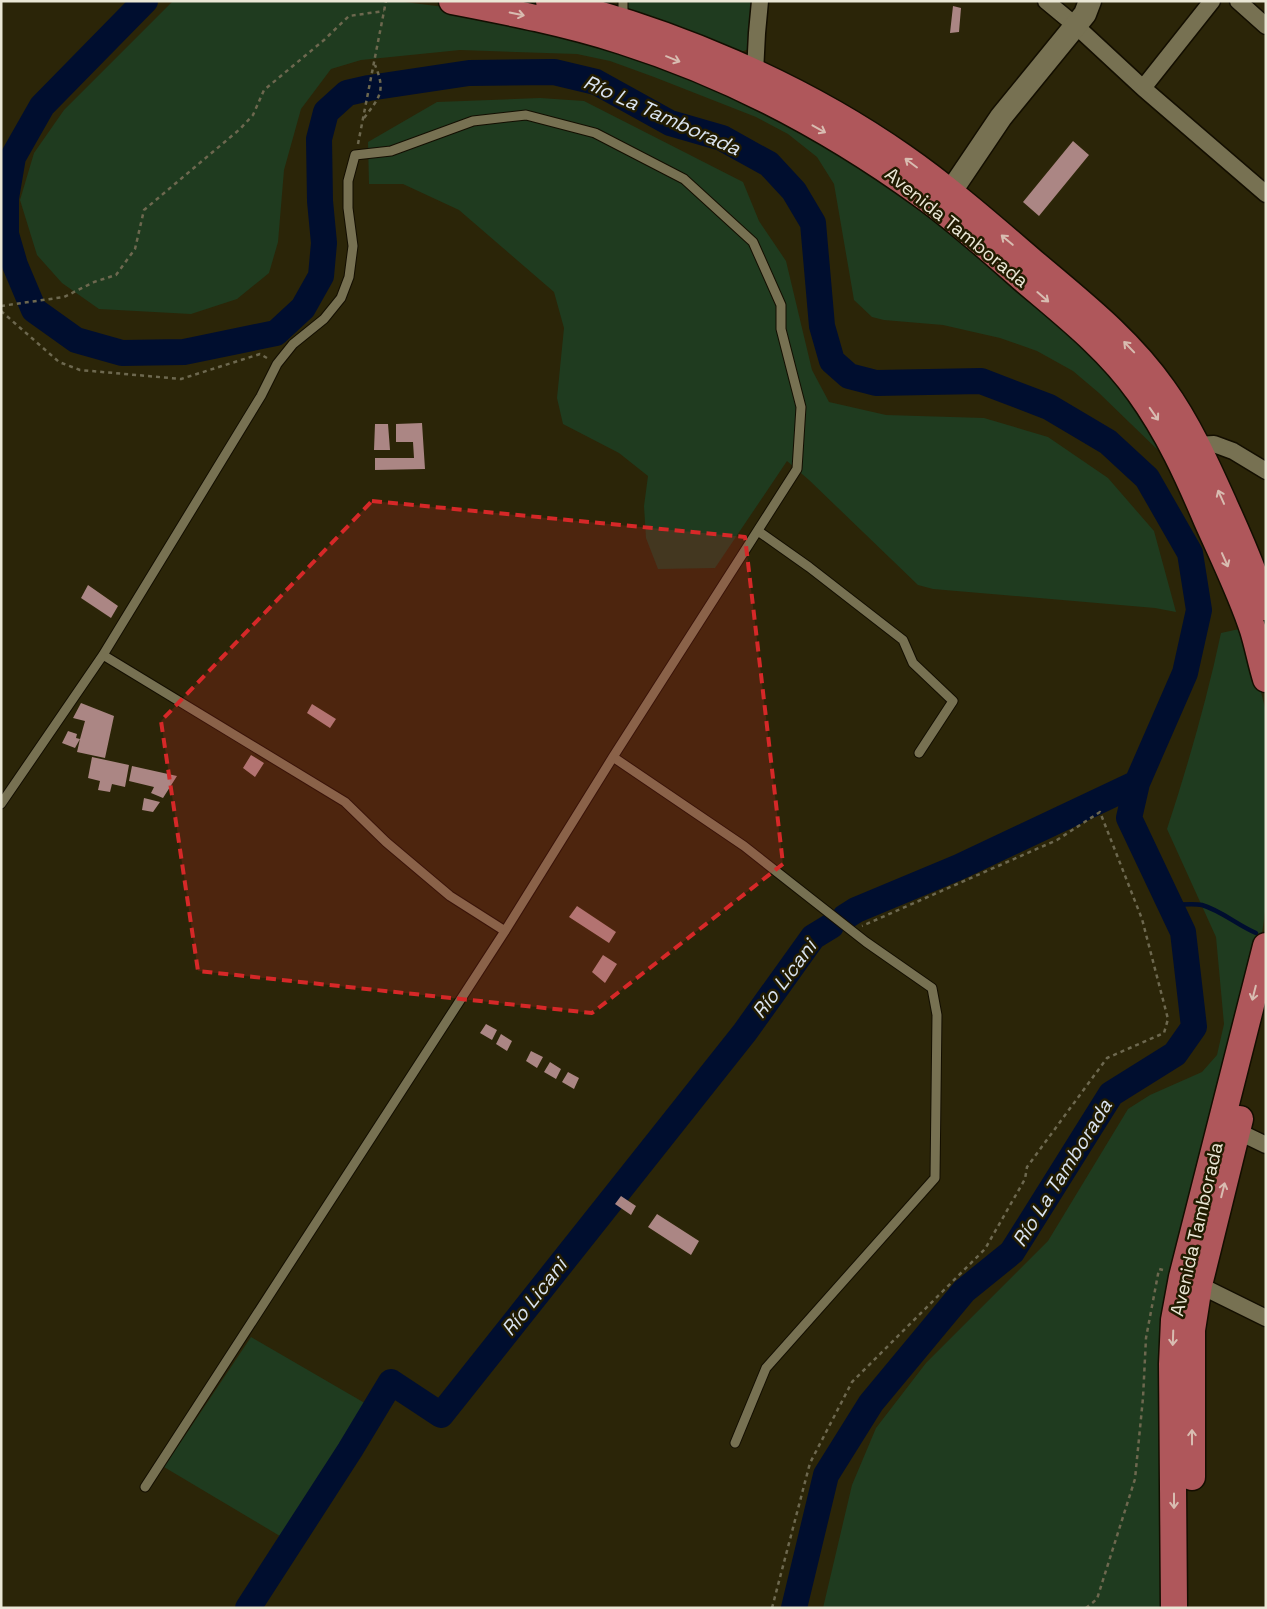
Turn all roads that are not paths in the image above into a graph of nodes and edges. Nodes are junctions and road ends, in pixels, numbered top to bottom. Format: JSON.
{"nodes":[{"id":1,"x":452,"y":1,"type":"edge"},
{"id":2,"x":549,"y":1,"type":"edge"},
{"id":3,"x":760,"y":1,"type":"edge"},
{"id":4,"x":1046,"y":1,"type":"edge"},
{"id":5,"x":1090,"y":1,"type":"edge"},
{"id":6,"x":1212,"y":1,"type":"edge"},
{"id":7,"x":1238,"y":1,"type":"edge"},
{"id":8,"x":623,"y":11,"type":"edge"},
{"id":9,"x":1075,"y":25,"type":"junction"},
{"id":10,"x":1266,"y":26,"type":"edge"},
{"id":11,"x":755,"y":72,"type":"junction"},
{"id":12,"x":1143,"y":88,"type":"junction"},
{"id":13,"x":1266,"y":194,"type":"edge"},
{"id":14,"x":945,"y":200,"type":"junction"},
{"id":15,"x":1197,"y":445,"type":"junction"},
{"id":16,"x":1266,"y":471,"type":"edge"},
{"id":17,"x":758,"y":531,"type":"junction"},
{"id":18,"x":1266,"y":606,"type":"edge"},
{"id":19,"x":103,"y":655,"type":"junction"},
{"id":20,"x":1266,"y":679,"type":"edge"},
{"id":21,"x":919,"y":753,"type":"dead end"},
{"id":22,"x":613,"y":757,"type":"junction"},
{"id":23,"x":1,"y":804,"type":"edge"},
{"id":24,"x":505,"y":931,"type":"junction"},
{"id":25,"x":1266,"y":946,"type":"edge"},
{"id":26,"x":1266,"y":1019,"type":"edge"},
{"id":27,"x":1238,"y":1131,"type":"junction"},
{"id":28,"x":1266,"y":1145,"type":"edge"},
{"id":29,"x":1191,"y":1281,"type":"junction"},
{"id":30,"x":1266,"y":1318,"type":"edge"},
{"id":31,"x":735,"y":1443,"type":"dead end"},
{"id":32,"x":145,"y":1487,"type":"dead end"},
{"id":33,"x":1174,"y":1608,"type":"edge"},
{"id":34,"x":1193,"y":1608,"type":"edge"}],
"edges":[{"from":1,"to":14,"type":"main road","name":"Avenida Tamborada","one_way":true},
{"from":2,"to":8,"type":"main road","name":"Avenida Tamborada"},
{"from":3,"to":11,"type":"street"},
{"from":4,"to":9,"type":"street"},
{"from":5,"to":9,"type":"street"},
{"from":6,"to":12,"type":"street"},
{"from":7,"to":10,"type":"street"},
{"from":8,"to":11,"type":"main road","name":"Avenida Tamborada"},
{"from":9,"to":12,"type":"street"},
{"from":9,"to":14,"type":"street"},
{"from":14,"to":11,"type":"main road","name":"Avenida Tamborada","one_way":true},
{"from":12,"to":13,"type":"street"},
{"from":15,"to":14,"type":"main road","name":"Avenida Tamborada","one_way":true},
{"from":14,"to":20,"type":"main road","name":"Avenida Tamborada","one_way":true},
{"from":15,"to":16,"type":"street"},
{"from":18,"to":15,"type":"main road","name":"Avenida Tamborada","one_way":true},
{"from":17,"to":19,"type":"lane"},
{"from":17,"to":21,"type":"lane"},
{"from":17,"to":22,"type":"lane"},
{"from":19,"to":23,"type":"lane"},
{"from":19,"to":24,"type":"lane"},
{"from":22,"to":24,"type":"lane"},
{"from":22,"to":31,"type":"lane"},
{"from":24,"to":32,"type":"lane"},
{"from":25,"to":29,"type":"main road","name":"Avenida Tamborada","one_way":true},
{"from":26,"to":27,"type":"main road","name":"Avenida Tamborada"},
{"from":27,"to":28,"type":"street"},
{"from":29,"to":27,"type":"main road","name":"Avenida Tamborada","one_way":true},
{"from":29,"to":30,"type":"street"},
{"from":29,"to":33,"type":"main road","name":"Avenida Tamborada","one_way":true},
{"from":34,"to":29,"type":"main road","name":"Avenida Tamborada","one_way":true}]}
